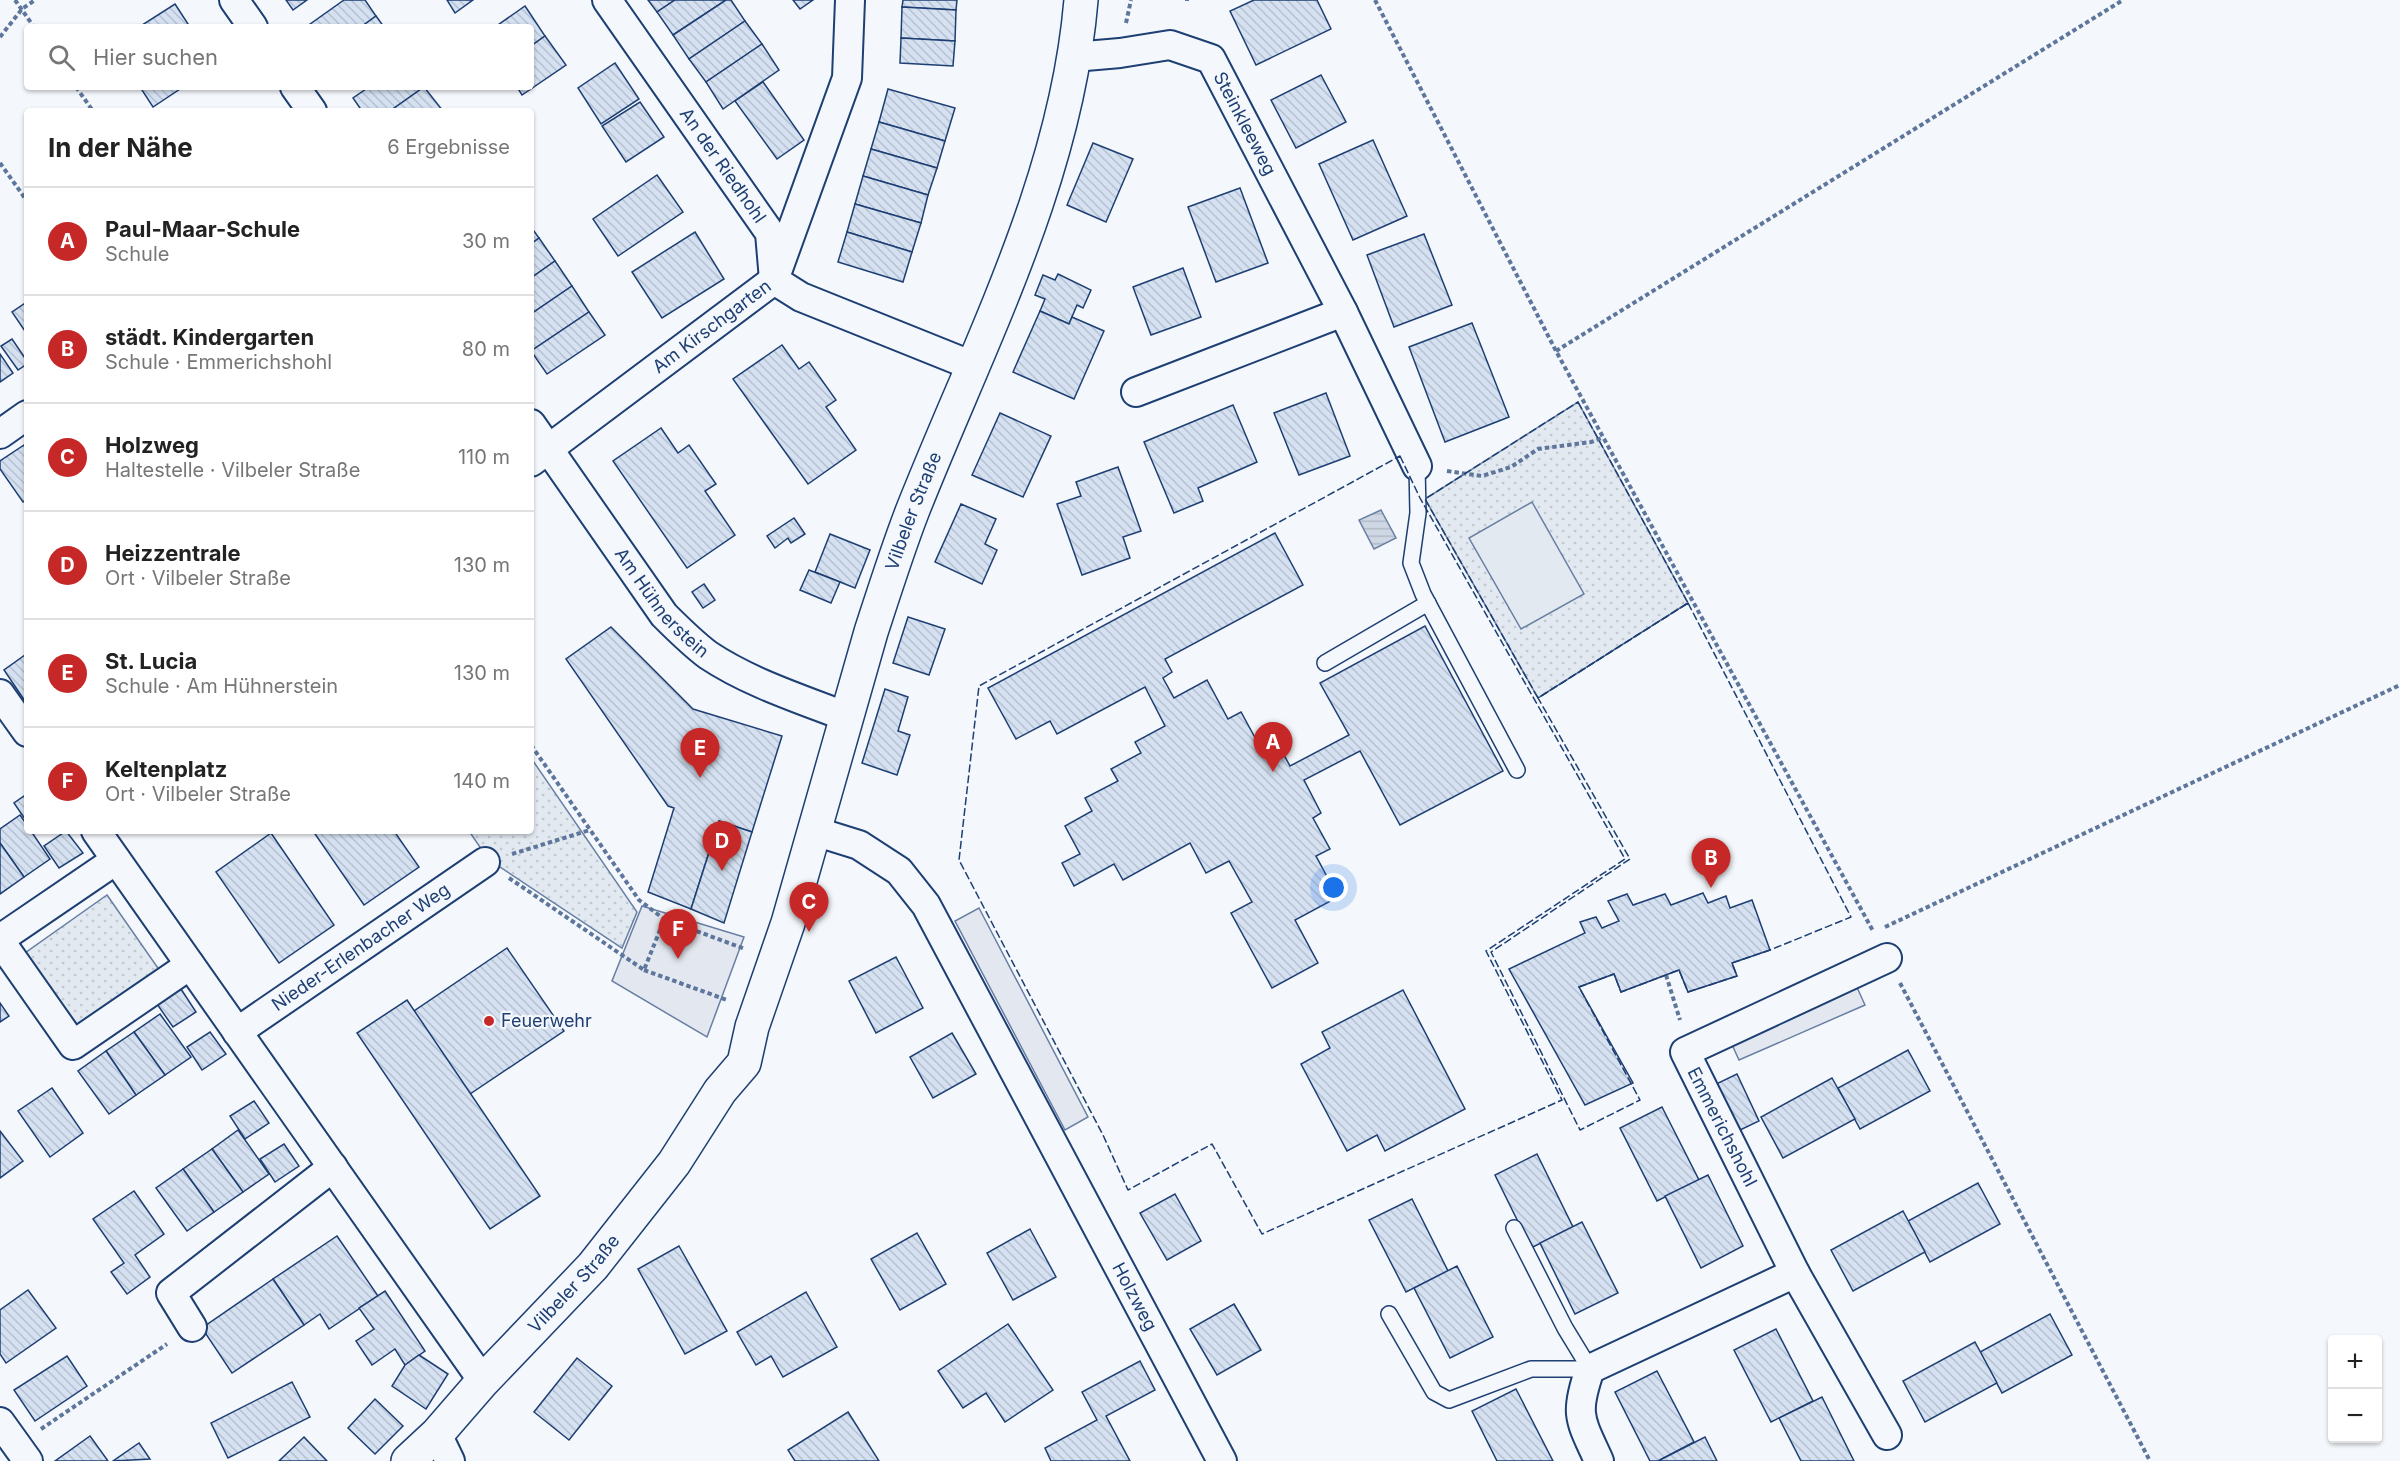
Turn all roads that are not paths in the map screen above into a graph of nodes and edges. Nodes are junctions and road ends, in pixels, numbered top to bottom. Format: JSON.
{"nodes":[{"id":1,"x":234,"y":0,"type":"edge"},
{"id":2,"x":607,"y":0,"type":"edge"},
{"id":3,"x":850,"y":0,"type":"edge"},
{"id":4,"x":1081,"y":0,"type":"edge"},
{"id":5,"x":251,"y":24,"type":"edge"},
{"id":6,"x":1074,"y":57,"type":"junction"},
{"id":7,"x":297,"y":90,"type":"edge"},
{"id":8,"x":310,"y":108,"type":"edge"},
{"id":9,"x":774,"y":280,"type":"junction"},
{"id":10,"x":1343,"y":312,"type":"junction"},
{"id":11,"x":973,"y":366,"type":"junction"},
{"id":12,"x":1136,"y":392,"type":"dead end"},
{"id":13,"x":24,"y":418,"type":"edge"},
{"id":14,"x":0,"y":434,"type":"edge"},
{"id":15,"x":534,"y":435,"type":"edge"},
{"id":16,"x":540,"y":456,"type":"edge"},
{"id":17,"x":1417,"y":466,"type":"joint"},
{"id":18,"x":1428,"y":603,"type":"junction"},
{"id":19,"x":1325,"y":663,"type":"dead end"},
{"id":20,"x":0,"y":694,"type":"edge"},
{"id":21,"x":847,"y":717,"type":"junction"},
{"id":22,"x":24,"y":728,"type":"edge"},
{"id":23,"x":1517,"y":770,"type":"dead end"},
{"id":24,"x":814,"y":831,"type":"junction"},
{"id":25,"x":98,"y":834,"type":"edge"},
{"id":26,"x":116,"y":860,"type":"junction"},
{"id":27,"x":485,"y":862,"type":"road end"},
{"id":28,"x":0,"y":940,"type":"edge"},
{"id":29,"x":1887,"y":958,"type":"road end"},
{"id":30,"x":190,"y":965,"type":"junction"},
{"id":31,"x":237,"y":1032,"type":"junction"},
{"id":32,"x":333,"y":1167,"type":"junction"},
{"id":33,"x":1514,"y":1228,"type":"dead end"},
{"id":34,"x":1795,"y":1273,"type":"junction"},
{"id":35,"x":1389,"y":1314,"type":"dead end"},
{"id":36,"x":192,"y":1327,"type":"road end"},
{"id":37,"x":1590,"y":1369,"type":"junction"},
{"id":38,"x":483,"y":1381,"type":"junction"},
{"id":39,"x":0,"y":1422,"type":"edge"},
{"id":40,"x":1887,"y":1435,"type":"dead end"},
{"id":41,"x":443,"y":1448,"type":"edge"},
{"id":42,"x":22,"y":1453,"type":"edge"},
{"id":43,"x":408,"y":1461,"type":"edge"},
{"id":44,"x":1222,"y":1461,"type":"edge"},
{"id":45,"x":1599,"y":1461,"type":"edge"}],
"edges":[{"from":1,"to":5,"type":"street"},
{"from":2,"to":9,"type":"street","name":"An der Riedhohl"},
{"from":3,"to":9,"type":"street","name":"Am Kirschgarten"},
{"from":4,"to":6,"type":"street","name":"Vilbeler Straße"},
{"from":6,"to":10,"type":"street","name":"Steinkleeweg"},
{"from":6,"to":11,"type":"street","name":"Vilbeler Straße"},
{"from":7,"to":8,"type":"street"},
{"from":9,"to":11,"type":"street"},
{"from":9,"to":16,"type":"street","name":"Am Kirschgarten"},
{"from":10,"to":12,"type":"street"},
{"from":10,"to":17,"type":"street","name":"Steinkleeweg"},
{"from":11,"to":21,"type":"street","name":"Vilbeler Straße"},
{"from":13,"to":14,"type":"street"},
{"from":15,"to":16,"type":"street","name":"Am Hühnerstein"},
{"from":16,"to":21,"type":"street","name":"Am Hühnerstein"},
{"from":17,"to":18,"type":"lane"},
{"from":18,"to":19,"type":"lane"},
{"from":18,"to":23,"type":"lane"},
{"from":20,"to":22,"type":"street"},
{"from":21,"to":24,"type":"street","name":"Vilbeler Straße"},
{"from":24,"to":38,"type":"street","name":"Vilbeler Straße"},
{"from":24,"to":44,"type":"street","name":"Holzweg"},
{"from":25,"to":26,"type":"street"},
{"from":26,"to":28,"type":"street"},
{"from":26,"to":30,"type":"street"},
{"from":27,"to":31,"type":"street","name":"Nieder-Erlenbacher Weg"},
{"from":28,"to":30,"type":"street"},
{"from":29,"to":34,"type":"street","name":"Emmerichshohl"},
{"from":30,"to":31,"type":"street"},
{"from":31,"to":32,"type":"street"},
{"from":32,"to":36,"type":"street"},
{"from":32,"to":38,"type":"street"},
{"from":33,"to":37,"type":"lane"},
{"from":34,"to":37,"type":"street"},
{"from":34,"to":40,"type":"street","name":"Emmerichshohl"},
{"from":35,"to":37,"type":"lane"},
{"from":37,"to":45,"type":"street"},
{"from":38,"to":41,"type":"street","name":"Vilbeler Straße"},
{"from":39,"to":42,"type":"street"},
{"from":41,"to":43,"type":"street","name":"Vilbeler Straße"}]}
